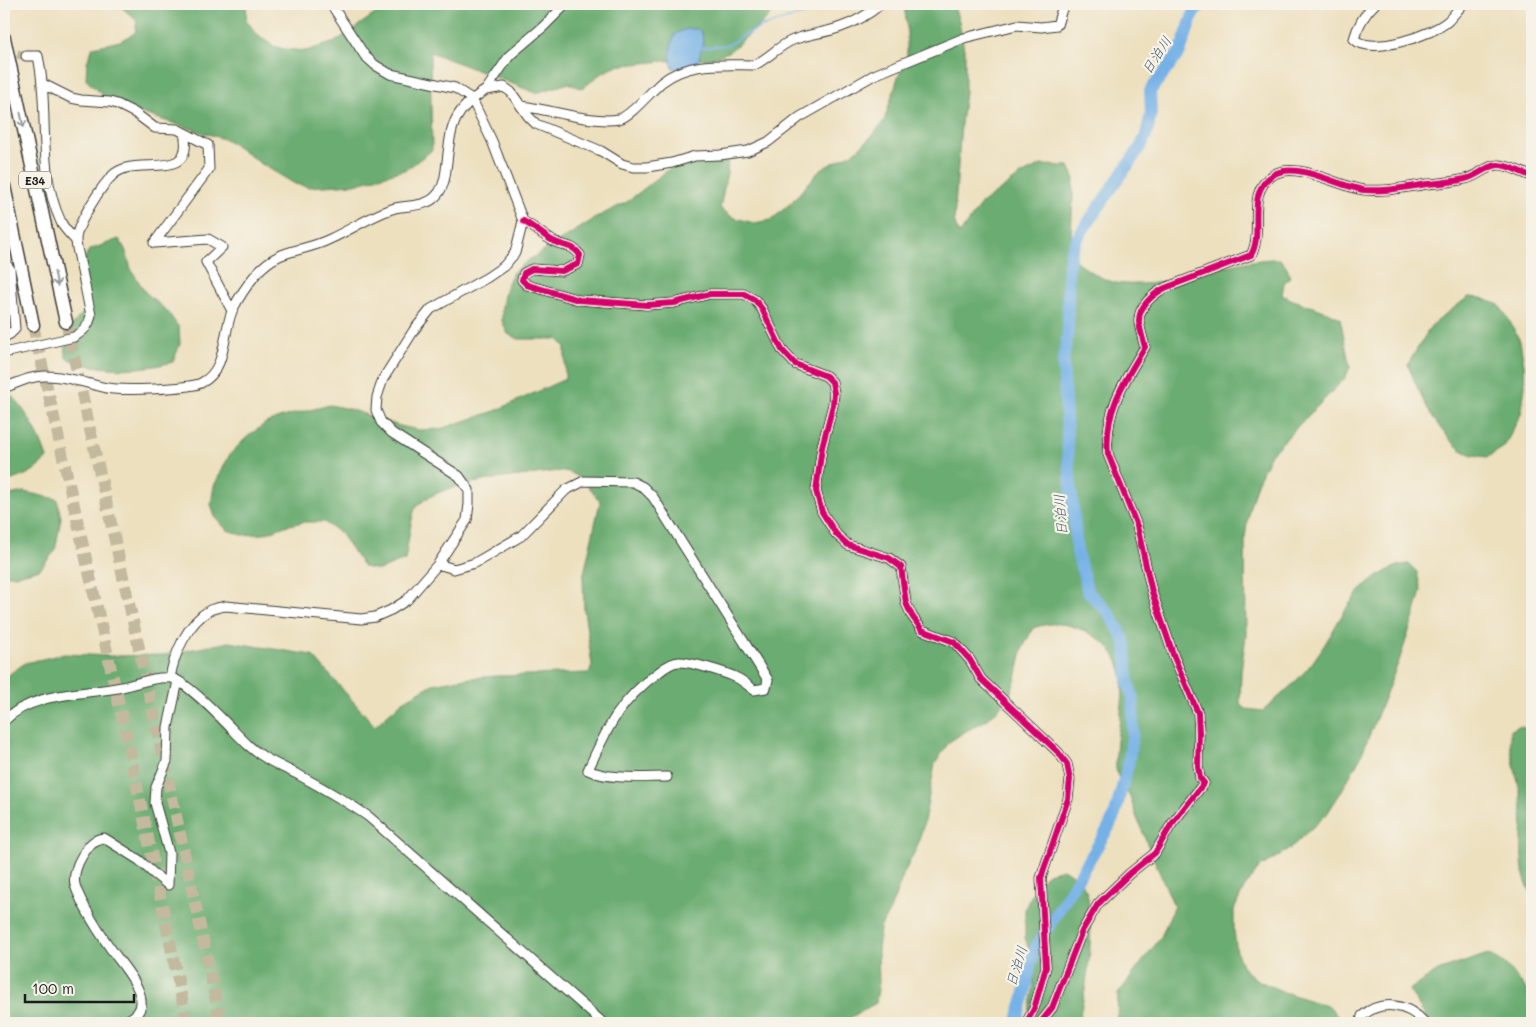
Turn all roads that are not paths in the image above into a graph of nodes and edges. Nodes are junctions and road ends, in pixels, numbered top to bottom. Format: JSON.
{"nodes":[{"id":1,"x":331,"y":4,"type":"edge"},
{"id":2,"x":564,"y":4,"type":"edge"},
{"id":3,"x":881,"y":4,"type":"edge"},
{"id":4,"x":1067,"y":4,"type":"edge"},
{"id":5,"x":1375,"y":4,"type":"edge"},
{"id":6,"x":1463,"y":4,"type":"edge"},
{"id":7,"x":4,"y":38,"type":"edge"},
{"id":8,"x":26,"y":56,"type":"tunnel mouth"},
{"id":9,"x":43,"y":84,"type":"junction"},
{"id":10,"x":486,"y":90,"type":"junction"},
{"id":11,"x":472,"y":99,"type":"junction"},
{"id":12,"x":520,"y":106,"type":"junction"},
{"id":13,"x":184,"y":133,"type":"junction"},
{"id":14,"x":1532,"y":176,"type":"edge"},
{"id":15,"x":4,"y":186,"type":"edge"},
{"id":16,"x":524,"y":222,"type":"junction"},
{"id":17,"x":76,"y":240,"type":"junction"},
{"id":18,"x":4,"y":262,"type":"edge"},
{"id":19,"x":232,"y":311,"type":"junction"},
{"id":20,"x":66,"y":322,"type":"tunnel mouth"},
{"id":21,"x":33,"y":325,"type":"tunnel mouth"},
{"id":22,"x":4,"y":337,"type":"edge"},
{"id":23,"x":4,"y":353,"type":"edge"},
{"id":24,"x":4,"y":388,"type":"edge"},
{"id":25,"x":438,"y":564,"type":"junction"},
{"id":26,"x":174,"y":679,"type":"junction"},
{"id":27,"x":4,"y":721,"type":"edge"},
{"id":28,"x":667,"y":777,"type":"dead end"},
{"id":29,"x":118,"y":1023,"type":"edge"},
{"id":30,"x":603,"y":1023,"type":"edge"},
{"id":31,"x":1026,"y":1023,"type":"edge"},
{"id":32,"x":1040,"y":1023,"type":"edge"},
{"id":33,"x":1361,"y":1023,"type":"edge"},
{"id":34,"x":1425,"y":1023,"type":"edge"}],
"edges":[{"from":1,"to":11,"type":"street"},
{"from":2,"to":10,"type":"street"},
{"from":3,"to":12,"type":"street"},
{"from":4,"to":12,"type":"street"},
{"from":5,"to":6,"type":"street"},
{"from":7,"to":20,"type":"highway","number":"E34","one_way":true},
{"from":8,"to":9,"type":"street"},
{"from":9,"to":13,"type":"street"},
{"from":9,"to":17,"type":"street"},
{"from":10,"to":11,"type":"street"},
{"from":10,"to":12,"type":"street"},
{"from":11,"to":16,"type":"street"},
{"from":11,"to":19,"type":"street"},
{"from":13,"to":17,"type":"street"},
{"from":13,"to":19,"type":"street"},
{"from":14,"to":32,"type":"street"},
{"from":15,"to":21,"type":"highway","number":"E34"},
{"from":16,"to":25,"type":"street"},
{"from":16,"to":31,"type":"street"},
{"from":17,"to":23,"type":"street"},
{"from":18,"to":22,"type":"street"},
{"from":19,"to":24,"type":"street"},
{"from":25,"to":26,"type":"street"},
{"from":25,"to":28,"type":"street"},
{"from":26,"to":27,"type":"street"},
{"from":26,"to":29,"type":"street"},
{"from":26,"to":30,"type":"street"},
{"from":33,"to":34,"type":"street"}]}
